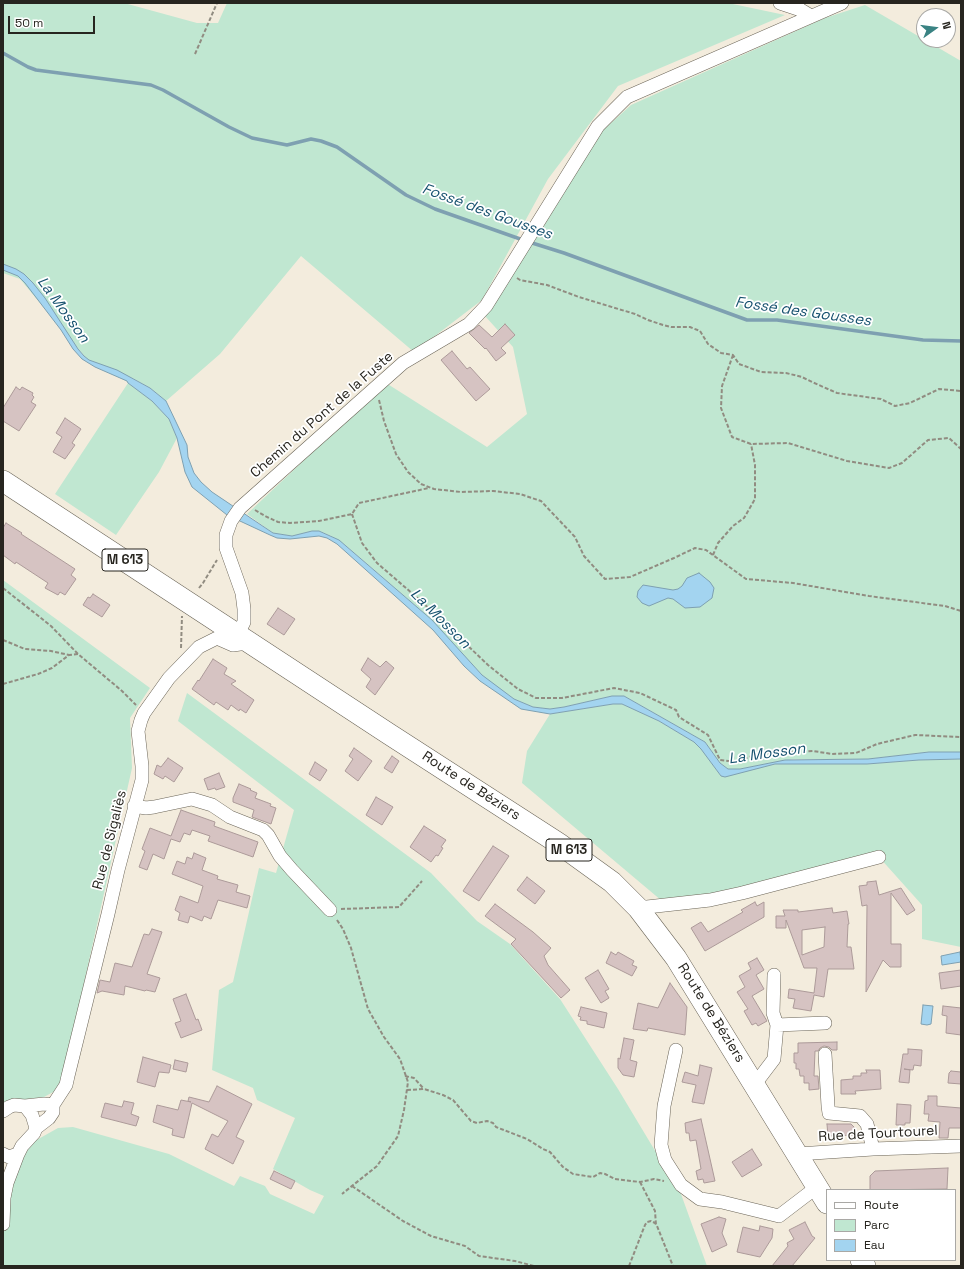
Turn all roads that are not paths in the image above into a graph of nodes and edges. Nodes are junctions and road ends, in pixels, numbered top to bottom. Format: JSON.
{"nodes":[{"id":1,"x":780,"y":3,"type":"edge"},
{"id":2,"x":842,"y":3,"type":"edge"},
{"id":3,"x":811,"y":16,"type":"junction"},
{"id":4,"x":3,"y":481,"type":"edge"},
{"id":5,"x":242,"y":637,"type":"junction"},
{"id":6,"x":134,"y":806,"type":"junction"},
{"id":7,"x":879,"y":857,"type":"dead end"},
{"id":8,"x":638,"y":908,"type":"junction"},
{"id":9,"x":330,"y":910,"type":"road end"},
{"id":10,"x":774,"y":975,"type":"dead end"},
{"id":11,"x":825,"y":1023,"type":"dead end"},
{"id":12,"x":777,"y":1025,"type":"junction"},
{"id":13,"x":676,"y":1050,"type":"dead end"},
{"id":14,"x":825,"y":1054,"type":"dead end"},
{"id":15,"x":755,"y":1084,"type":"junction"},
{"id":16,"x":53,"y":1105,"type":"junction"},
{"id":17,"x":25,"y":1106,"type":"junction"},
{"id":18,"x":3,"y":1111,"type":"edge"},
{"id":19,"x":36,"y":1128,"type":"junction"},
{"id":20,"x":961,"y":1146,"type":"edge"},
{"id":21,"x":873,"y":1149,"type":"junction"},
{"id":22,"x":3,"y":1154,"type":"edge"},
{"id":23,"x":18,"y":1154,"type":"junction"},
{"id":24,"x":798,"y":1154,"type":"junction"},
{"id":25,"x":822,"y":1195,"type":"edge"},
{"id":26,"x":3,"y":1216,"type":"edge"}],
"edges":[{"from":1,"to":3,"type":"street"},
{"from":2,"to":3,"type":"street","name":"Chemin du Pont de la Fuste"},
{"from":3,"to":5,"type":"street","name":"Chemin du Pont de la Fuste"},
{"from":4,"to":5,"type":"main road","name":"Route de Béziers","number":"M 613"},
{"from":5,"to":6,"type":"street","name":"Rue de Sigaliès"},
{"from":5,"to":8,"type":"main road","name":"Route de Béziers","number":"M 613"},
{"from":6,"to":9,"type":"street"},
{"from":6,"to":16,"type":"street","name":"Rue de Sigaliès"},
{"from":7,"to":8,"type":"street"},
{"from":8,"to":15,"type":"main road","name":"Route de Béziers","number":"M 613"},
{"from":10,"to":12,"type":"street"},
{"from":11,"to":12,"type":"street"},
{"from":12,"to":15,"type":"street"},
{"from":13,"to":25,"type":"street"},
{"from":14,"to":21,"type":"street"},
{"from":15,"to":24,"type":"main road","name":"Route de Béziers","number":"M 613"},
{"from":16,"to":17,"type":"street"},
{"from":16,"to":19,"type":"street","name":"Rue de Sigaliès"},
{"from":17,"to":18,"type":"street"},
{"from":17,"to":19,"type":"street"},
{"from":19,"to":23,"type":"street","name":"Rue de Sigaliès"},
{"from":20,"to":21,"type":"street","name":"Rue de Tourtourel"},
{"from":21,"to":24,"type":"street","name":"Rue de Tourtourel"},
{"from":22,"to":23,"type":"street"},
{"from":23,"to":26,"type":"street","name":"Rue de Sigaliès"},
{"from":24,"to":25,"type":"main road","name":"Route de Béziers","number":"M 613"}]}
